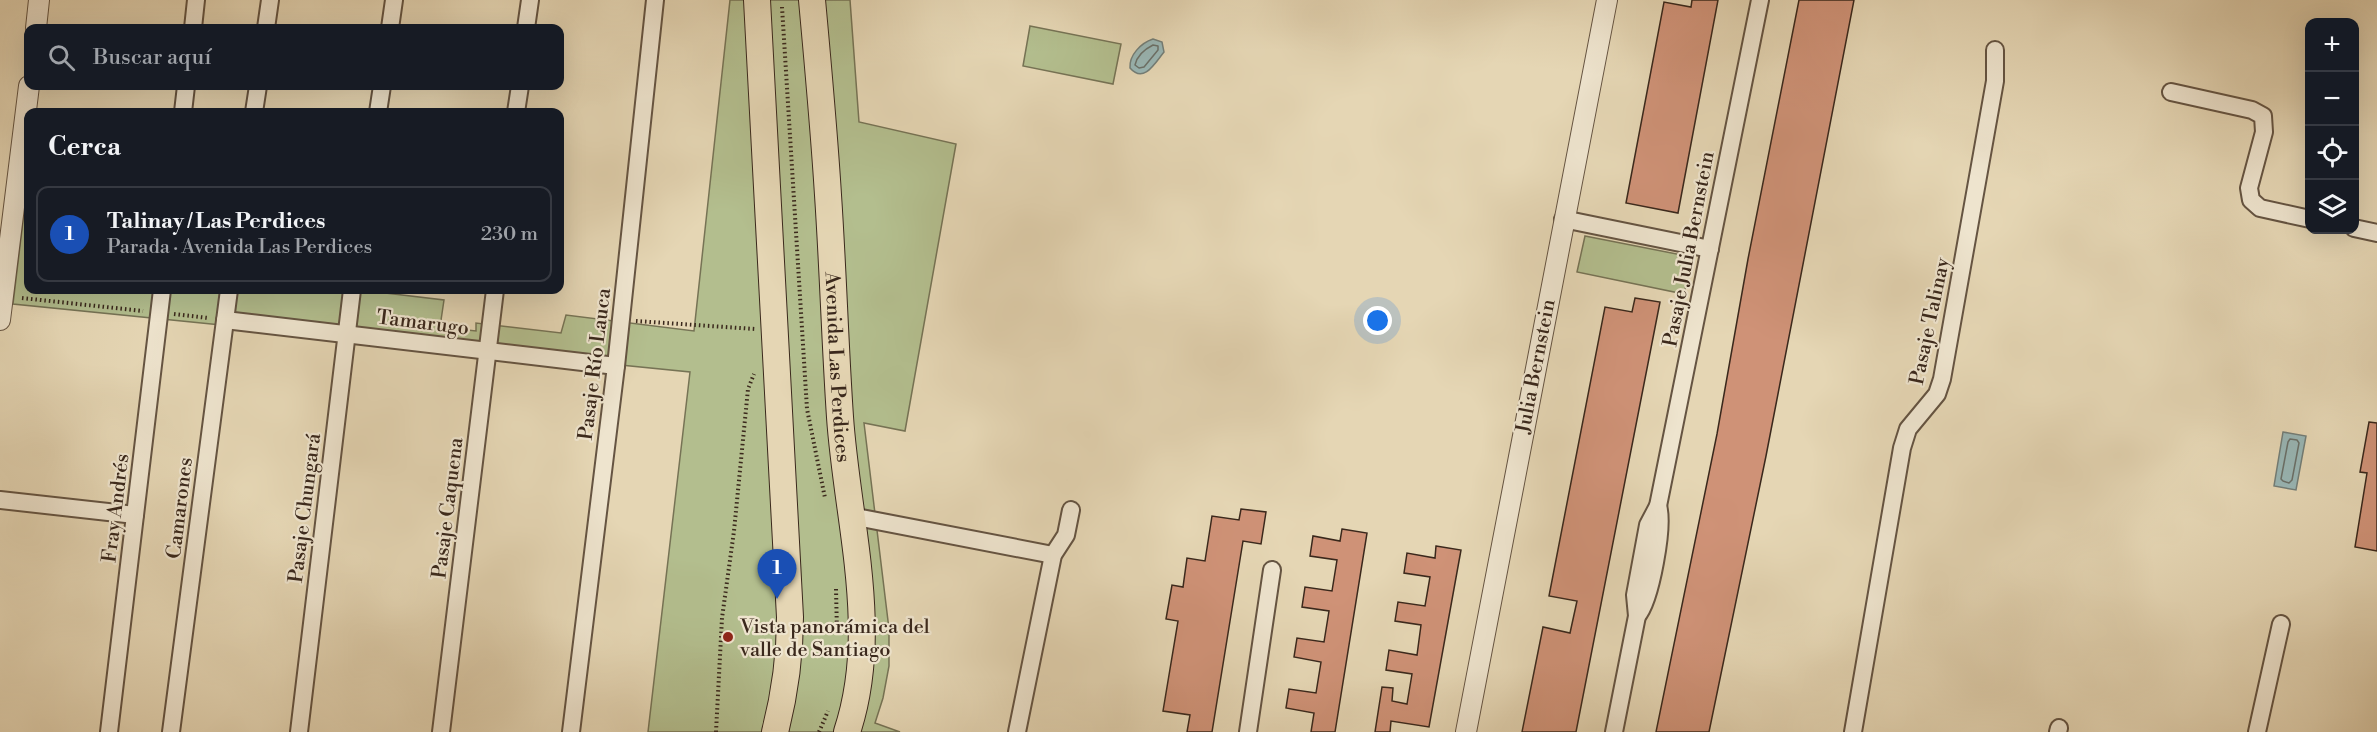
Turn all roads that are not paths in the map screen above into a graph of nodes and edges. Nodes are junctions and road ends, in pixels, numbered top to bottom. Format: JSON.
{"nodes":[{"id":1,"x":39,"y":0,"type":"edge"},
{"id":2,"x":196,"y":0,"type":"edge"},
{"id":3,"x":270,"y":0,"type":"edge"},
{"id":4,"x":394,"y":0,"type":"edge"},
{"id":5,"x":530,"y":0,"type":"edge"},
{"id":6,"x":655,"y":0,"type":"edge"},
{"id":7,"x":757,"y":0,"type":"edge"},
{"id":8,"x":812,"y":0,"type":"edge"},
{"id":9,"x":1607,"y":0,"type":"edge"},
{"id":10,"x":1760,"y":0,"type":"edge"},
{"id":11,"x":36,"y":24,"type":"edge"},
{"id":12,"x":193,"y":24,"type":"edge"},
{"id":13,"x":267,"y":24,"type":"edge"},
{"id":14,"x":391,"y":24,"type":"edge"},
{"id":15,"x":527,"y":24,"type":"edge"},
{"id":16,"x":1995,"y":50,"type":"dead end"},
{"id":17,"x":29,"y":90,"type":"edge"},
{"id":18,"x":186,"y":90,"type":"edge"},
{"id":19,"x":257,"y":90,"type":"edge"},
{"id":20,"x":381,"y":90,"type":"edge"},
{"id":21,"x":519,"y":90,"type":"edge"},
{"id":22,"x":2171,"y":92,"type":"dead end"},
{"id":23,"x":28,"y":108,"type":"edge"},
{"id":24,"x":183,"y":108,"type":"edge"},
{"id":25,"x":255,"y":108,"type":"edge"},
{"id":26,"x":379,"y":108,"type":"edge"},
{"id":27,"x":517,"y":108,"type":"edge"},
{"id":28,"x":24,"y":162,"type":"edge"},
{"id":29,"x":22,"y":193,"type":"edge"},
{"id":30,"x":2305,"y":218,"type":"edge"},
{"id":31,"x":1563,"y":219,"type":"junction"},
{"id":32,"x":2359,"y":229,"type":"edge"},
{"id":33,"x":2377,"y":233,"type":"edge"},
{"id":34,"x":5,"y":240,"type":"edge"},
{"id":35,"x":1710,"y":249,"type":"junction"},
{"id":36,"x":161,"y":294,"type":"edge"},
{"id":37,"x":228,"y":294,"type":"edge"},
{"id":38,"x":351,"y":294,"type":"edge"},
{"id":39,"x":494,"y":294,"type":"edge"},
{"id":40,"x":0,"y":320,"type":"edge"},
{"id":41,"x":225,"y":320,"type":"junction"},
{"id":42,"x":345,"y":334,"type":"junction"},
{"id":43,"x":487,"y":351,"type":"junction"},
{"id":44,"x":616,"y":366,"type":"junction"},
{"id":45,"x":0,"y":500,"type":"edge"},
{"id":46,"x":1071,"y":510,"type":"dead end"},
{"id":47,"x":135,"y":515,"type":"junction"},
{"id":48,"x":851,"y":516,"type":"junction"},
{"id":49,"x":1053,"y":555,"type":"junction"},
{"id":50,"x":1272,"y":570,"type":"dead end"},
{"id":51,"x":2281,"y":624,"type":"dead end"},
{"id":52,"x":109,"y":732,"type":"edge"},
{"id":53,"x":171,"y":732,"type":"edge"},
{"id":54,"x":299,"y":732,"type":"edge"},
{"id":55,"x":441,"y":732,"type":"edge"},
{"id":56,"x":571,"y":732,"type":"edge"},
{"id":57,"x":775,"y":732,"type":"edge"},
{"id":58,"x":847,"y":732,"type":"edge"},
{"id":59,"x":1017,"y":732,"type":"edge"},
{"id":60,"x":1248,"y":732,"type":"edge"},
{"id":61,"x":1466,"y":732,"type":"edge"},
{"id":62,"x":1614,"y":732,"type":"edge"},
{"id":63,"x":1853,"y":732,"type":"edge"},
{"id":64,"x":2257,"y":732,"type":"edge"}],
"edges":[{"from":1,"to":11,"type":"street"},
{"from":2,"to":12,"type":"street"},
{"from":3,"to":13,"type":"street"},
{"from":4,"to":14,"type":"street"},
{"from":5,"to":15,"type":"street"},
{"from":6,"to":44,"type":"street","name":"Pasaje Río Lauca"},
{"from":7,"to":57,"type":"main road"},
{"from":8,"to":48,"type":"main road","name":"Avenida Las Perdices"},
{"from":9,"to":31,"type":"street","name":"Julia Bernstein"},
{"from":10,"to":35,"type":"street","name":"Pasaje Julia Bernstein"},
{"from":16,"to":63,"type":"street","name":"Pasaje Talinay"},
{"from":17,"to":23,"type":"street"},
{"from":18,"to":24,"type":"street"},
{"from":19,"to":25,"type":"street"},
{"from":20,"to":26,"type":"street"},
{"from":21,"to":27,"type":"street"},
{"from":22,"to":30,"type":"street"},
{"from":28,"to":29,"type":"street"},
{"from":29,"to":34,"type":"street"},
{"from":31,"to":35,"type":"street"},
{"from":31,"to":61,"type":"street","name":"Julia Bernstein"},
{"from":32,"to":33,"type":"street"},
{"from":34,"to":40,"type":"street"},
{"from":35,"to":62,"type":"street","name":"Pasaje Julia Bernstein"},
{"from":36,"to":47,"type":"street","name":"Fray Andrés"},
{"from":37,"to":41,"type":"street","name":"Camarones"},
{"from":38,"to":42,"type":"street","name":"Pasaje Chungará"},
{"from":39,"to":43,"type":"street","name":"Pasaje Caquena"},
{"from":41,"to":42,"type":"street","name":"Tamarugo"},
{"from":41,"to":53,"type":"street","name":"Camarones"},
{"from":42,"to":43,"type":"street","name":"Tamarugo"},
{"from":42,"to":54,"type":"street","name":"Pasaje Chungará"},
{"from":43,"to":44,"type":"street","name":"Tamarugo"},
{"from":43,"to":55,"type":"street","name":"Pasaje Caquena"},
{"from":44,"to":56,"type":"street","name":"Pasaje Río Lauca"},
{"from":45,"to":47,"type":"street"},
{"from":46,"to":49,"type":"street"},
{"from":47,"to":52,"type":"street","name":"Fray Andrés"},
{"from":48,"to":49,"type":"street"},
{"from":48,"to":58,"type":"main road","name":"Avenida Las Perdices"},
{"from":49,"to":59,"type":"street"},
{"from":50,"to":60,"type":"street"},
{"from":51,"to":64,"type":"street"}]}
